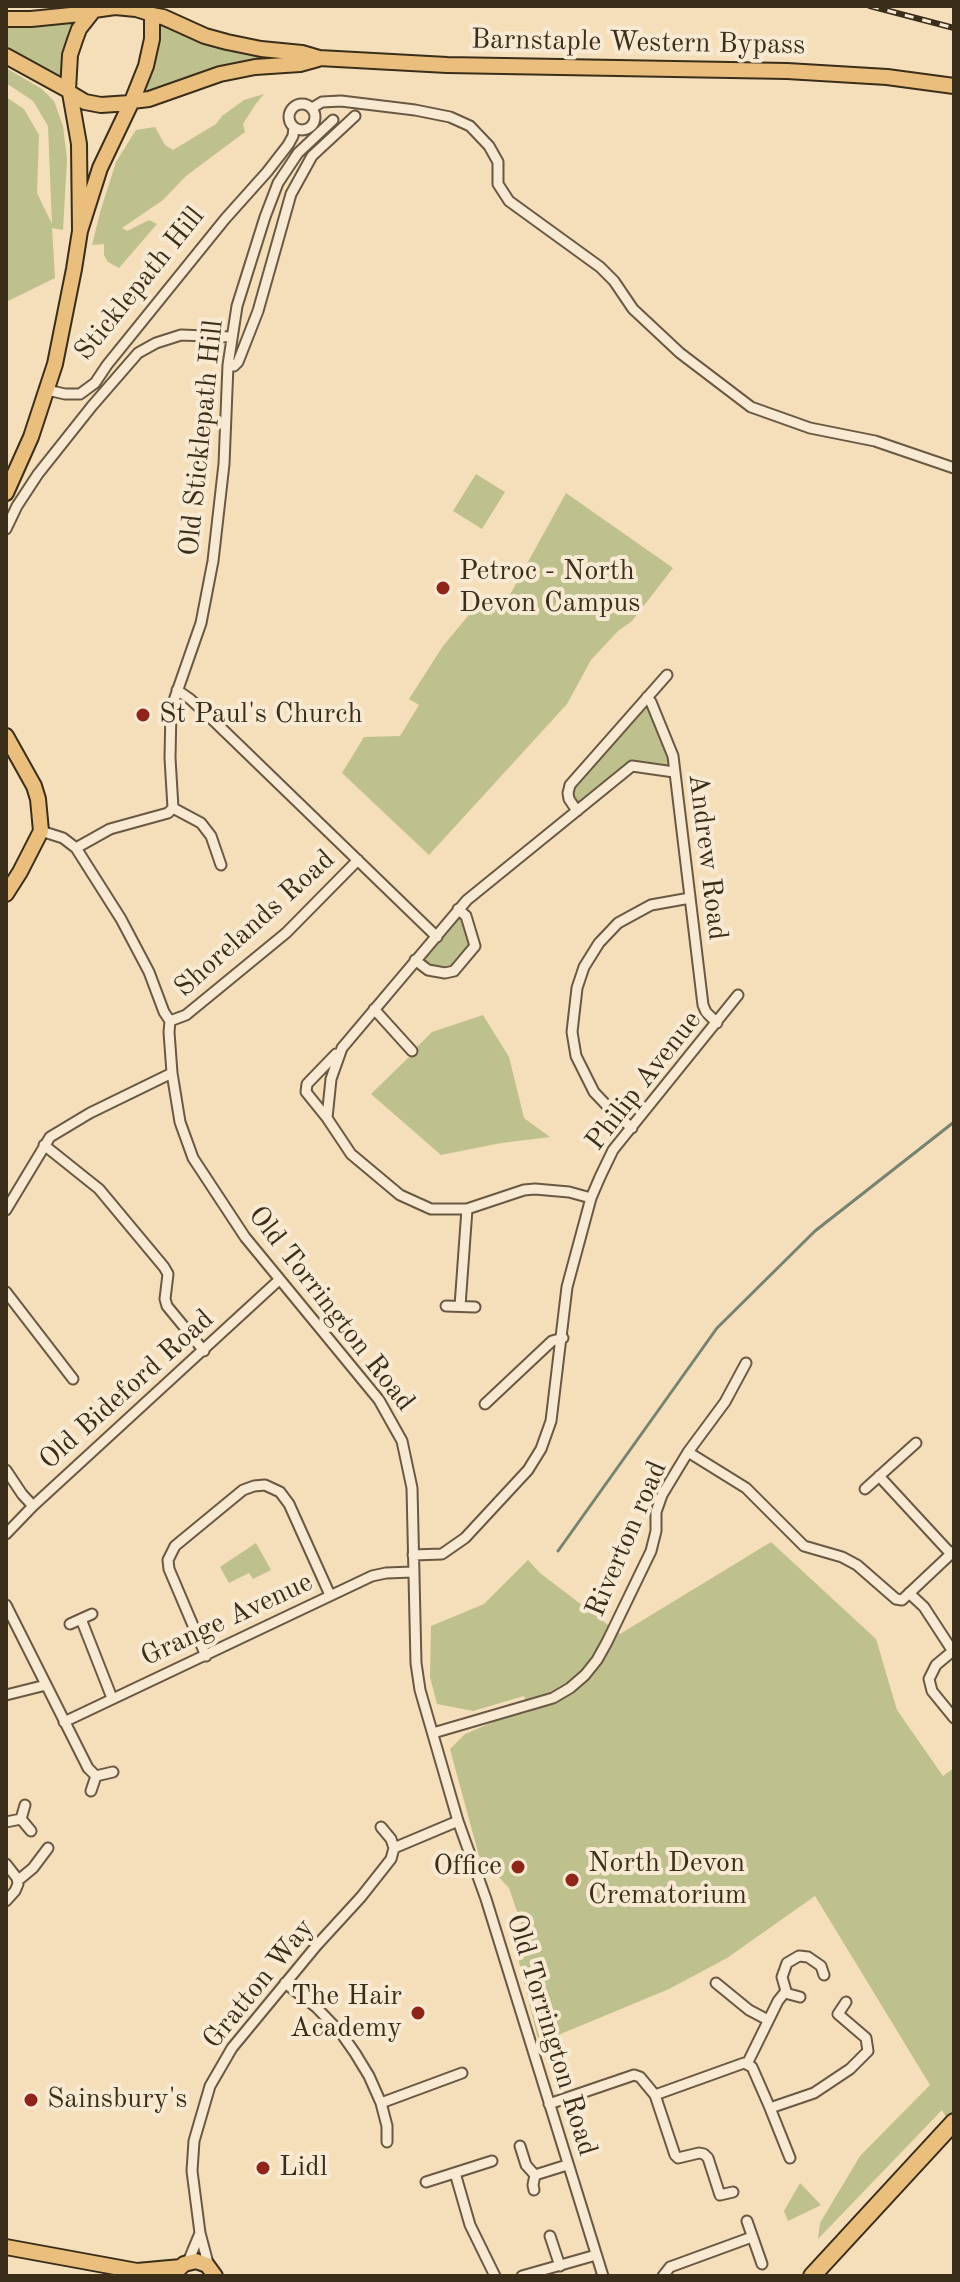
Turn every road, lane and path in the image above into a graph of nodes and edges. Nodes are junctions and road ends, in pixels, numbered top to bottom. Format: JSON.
{"nodes":[{"id":1,"x":94,"y":10,"type":"edge"},
{"id":2,"x":151,"y":11,"type":"edge"},
{"id":3,"x":6,"y":19,"type":"edge"},
{"id":4,"x":6,"y":56,"type":"edge"},
{"id":5,"x":283,"y":59,"type":"junction"},
{"id":6,"x":954,"y":86,"type":"edge"},
{"id":7,"x":69,"y":91,"type":"junction"},
{"id":8,"x":131,"y":102,"type":"junction"},
{"id":9,"x":312,"y":108,"type":"junction"},
{"id":10,"x":355,"y":116,"type":"dead end"},
{"id":11,"x":333,"y":120,"type":"dead end"},
{"id":12,"x":294,"y":127,"type":"junction"},
{"id":13,"x":80,"y":231,"type":"junction"},
{"id":14,"x":231,"y":337,"type":"junction"},
{"id":15,"x":228,"y":365,"type":"junction"},
{"id":16,"x":47,"y":390,"type":"junction"},
{"id":17,"x":954,"y":468,"type":"edge"},
{"id":18,"x":6,"y":493,"type":"edge"},
{"id":19,"x":6,"y":529,"type":"edge"},
{"id":20,"x":667,"y":675,"type":"dead end"},
{"id":21,"x":177,"y":690,"type":"junction"},
{"id":22,"x":647,"y":697,"type":"junction"},
{"id":23,"x":6,"y":736,"type":"edge"},
{"id":24,"x":674,"y":772,"type":"junction"},
{"id":25,"x":173,"y":808,"type":"junction"},
{"id":26,"x":577,"y":811,"type":"junction"},
{"id":27,"x":41,"y":831,"type":"junction"},
{"id":28,"x":76,"y":848,"type":"junction"},
{"id":29,"x":358,"y":860,"type":"junction"},
{"id":30,"x":221,"y":866,"type":"dead end"},
{"id":31,"x":6,"y":894,"type":"edge"},
{"id":32,"x":690,"y":898,"type":"junction"},
{"id":33,"x":458,"y":909,"type":"junction"},
{"id":34,"x":437,"y":937,"type":"junction"},
{"id":35,"x":415,"y":960,"type":"junction"},
{"id":36,"x":738,"y":995,"type":"dead end"},
{"id":37,"x":374,"y":1009,"type":"junction"},
{"id":38,"x":170,"y":1021,"type":"junction"},
{"id":39,"x":717,"y":1023,"type":"junction"},
{"id":40,"x":342,"y":1048,"type":"junction"},
{"id":41,"x":412,"y":1051,"type":"dead end"},
{"id":42,"x":172,"y":1073,"type":"junction"},
{"id":43,"x":327,"y":1118,"type":"junction"},
{"id":44,"x":632,"y":1128,"type":"junction"},
{"id":45,"x":44,"y":1145,"type":"junction"},
{"id":46,"x":591,"y":1198,"type":"junction"},
{"id":47,"x":467,"y":1209,"type":"junction"},
{"id":48,"x":6,"y":1210,"type":"edge"},
{"id":49,"x":279,"y":1280,"type":"junction"},
{"id":50,"x":6,"y":1292,"type":"edge"},
{"id":51,"x":446,"y":1306,"type":"dead end"},
{"id":52,"x":460,"y":1306,"type":"junction"},
{"id":53,"x":475,"y":1307,"type":"dead end"},
{"id":54,"x":563,"y":1338,"type":"junction"},
{"id":55,"x":204,"y":1351,"type":"junction"},
{"id":56,"x":746,"y":1363,"type":"dead end"},
{"id":57,"x":73,"y":1379,"type":"dead end"},
{"id":58,"x":485,"y":1404,"type":"dead end"},
{"id":59,"x":916,"y":1443,"type":"dead end"},
{"id":60,"x":688,"y":1452,"type":"junction"},
{"id":61,"x":6,"y":1470,"type":"edge"},
{"id":62,"x":879,"y":1476,"type":"junction"},
{"id":63,"x":865,"y":1489,"type":"dead end"},
{"id":64,"x":33,"y":1506,"type":"junction"},
{"id":65,"x":6,"y":1534,"type":"edge"},
{"id":66,"x":953,"y":1552,"type":"edge"},
{"id":67,"x":413,"y":1555,"type":"junction"},
{"id":68,"x":413,"y":1572,"type":"junction"},
{"id":69,"x":909,"y":1593,"type":"junction"},
{"id":70,"x":330,"y":1595,"type":"junction"},
{"id":71,"x":6,"y":1605,"type":"edge"},
{"id":72,"x":92,"y":1614,"type":"dead end"},
{"id":73,"x":81,"y":1619,"type":"junction"},
{"id":74,"x":70,"y":1624,"type":"dead end"},
{"id":75,"x":953,"y":1650,"type":"edge"},
{"id":76,"x":206,"y":1656,"type":"junction"},
{"id":77,"x":46,"y":1685,"type":"junction"},
{"id":78,"x":6,"y":1695,"type":"edge"},
{"id":79,"x":112,"y":1698,"type":"junction"},
{"id":80,"x":954,"y":1718,"type":"edge"},
{"id":81,"x":64,"y":1722,"type":"junction"},
{"id":82,"x":433,"y":1733,"type":"junction"},
{"id":83,"x":113,"y":1772,"type":"dead end"},
{"id":84,"x":96,"y":1776,"type":"junction"},
{"id":85,"x":91,"y":1791,"type":"dead end"},
{"id":86,"x":25,"y":1805,"type":"dead end"},
{"id":87,"x":21,"y":1819,"type":"junction"},
{"id":88,"x":458,"y":1821,"type":"junction"},
{"id":89,"x":6,"y":1822,"type":"edge"},
{"id":90,"x":381,"y":1827,"type":"dead end"},
{"id":91,"x":31,"y":1831,"type":"dead end"},
{"id":92,"x":48,"y":1848,"type":"dead end"},
{"id":93,"x":394,"y":1848,"type":"junction"},
{"id":94,"x":6,"y":1864,"type":"edge"},
{"id":95,"x":17,"y":1878,"type":"junction"},
{"id":96,"x":6,"y":1901,"type":"edge"},
{"id":97,"x":824,"y":1975,"type":"dead end"},
{"id":98,"x":285,"y":1983,"type":"junction"},
{"id":99,"x":716,"y":1983,"type":"dead end"},
{"id":100,"x":785,"y":1993,"type":"junction"},
{"id":101,"x":800,"y":1997,"type":"dead end"},
{"id":102,"x":846,"y":2002,"type":"dead end"},
{"id":103,"x":838,"y":2014,"type":"junction"},
{"id":104,"x":768,"y":2020,"type":"junction"},
{"id":105,"x":829,"y":2023,"type":"dead end"},
{"id":106,"x":747,"y":2064,"type":"junction"},
{"id":107,"x":462,"y":2073,"type":"dead end"},
{"id":108,"x":655,"y":2095,"type":"junction"},
{"id":109,"x":381,"y":2103,"type":"junction"},
{"id":110,"x":549,"y":2104,"type":"junction"},
{"id":111,"x":770,"y":2108,"type":"junction"},
{"id":112,"x":954,"y":2122,"type":"edge"},
{"id":113,"x":387,"y":2142,"type":"dead end"},
{"id":114,"x":520,"y":2146,"type":"dead end"},
{"id":115,"x":790,"y":2158,"type":"dead end"},
{"id":116,"x":492,"y":2161,"type":"dead end"},
{"id":117,"x":567,"y":2165,"type":"junction"},
{"id":118,"x":455,"y":2173,"type":"junction"},
{"id":119,"x":535,"y":2175,"type":"junction"},
{"id":120,"x":426,"y":2182,"type":"dead end"},
{"id":121,"x":534,"y":2190,"type":"dead end"},
{"id":122,"x":733,"y":2192,"type":"dead end"},
{"id":123,"x":720,"y":2195,"type":"junction"},
{"id":124,"x":709,"y":2201,"type":"dead end"},
{"id":125,"x":747,"y":2221,"type":"dead end"},
{"id":126,"x":200,"y":2233,"type":"junction"},
{"id":127,"x":550,"y":2236,"type":"dead end"},
{"id":128,"x":752,"y":2237,"type":"junction"},
{"id":129,"x":6,"y":2247,"type":"edge"},
{"id":130,"x":596,"y":2255,"type":"junction"},
{"id":131,"x":762,"y":2264,"type":"dead end"},
{"id":132,"x":560,"y":2266,"type":"junction"},
{"id":133,"x":181,"y":2268,"type":"edge"},
{"id":134,"x":142,"y":2274,"type":"edge"},
{"id":135,"x":214,"y":2274,"type":"edge"},
{"id":136,"x":495,"y":2276,"type":"edge"},
{"id":137,"x":522,"y":2276,"type":"edge"},
{"id":138,"x":603,"y":2276,"type":"edge"},
{"id":139,"x":663,"y":2276,"type":"edge"},
{"id":140,"x":812,"y":2276,"type":"edge"}],
"edges":[{"from":1,"to":2,"type":"main road"},
{"from":1,"to":3,"type":"main road"},
{"from":1,"to":7,"type":"main road"},
{"from":2,"to":5,"type":"main road","name":"Barnstaple Western Bypass"},
{"from":2,"to":8,"type":"main road"},
{"from":4,"to":7,"type":"main road"},
{"from":5,"to":6,"type":"main road","name":"Barnstaple Western Bypass"},
{"from":5,"to":8,"type":"main road","name":"Barnstaple Western Bypass"},
{"from":7,"to":8,"type":"main road"},
{"from":7,"to":13,"type":"main road"},
{"from":8,"to":13,"type":"main road"},
{"from":9,"to":12,"type":"street"},
{"from":9,"to":12,"type":"street"},
{"from":9,"to":17,"type":"street"},
{"from":10,"to":15,"type":"street"},
{"from":11,"to":14,"type":"street","name":"Old Sticklepath Hill"},
{"from":12,"to":16,"type":"street","name":"Sticklepath Hill"},
{"from":13,"to":16,"type":"main road"},
{"from":14,"to":15,"type":"street","name":"Old Sticklepath Hill"},
{"from":14,"to":19,"type":"street"},
{"from":15,"to":21,"type":"street","name":"Old Sticklepath Hill"},
{"from":16,"to":18,"type":"main road"},
{"from":20,"to":22,"type":"street"},
{"from":21,"to":25,"type":"street","name":"Old Sticklepath Hill"},
{"from":21,"to":29,"type":"street","name":"Shorelands Road"},
{"from":22,"to":24,"type":"street","name":"Andrew Road"},
{"from":22,"to":26,"type":"street"},
{"from":23,"to":27,"type":"main road"},
{"from":24,"to":26,"type":"street"},
{"from":24,"to":32,"type":"street","name":"Andrew Road"},
{"from":25,"to":28,"type":"street"},
{"from":25,"to":30,"type":"street"},
{"from":26,"to":33,"type":"street"},
{"from":27,"to":28,"type":"street"},
{"from":27,"to":31,"type":"main road"},
{"from":28,"to":38,"type":"street","name":"Old Torrington Road"},
{"from":29,"to":34,"type":"street"},
{"from":29,"to":38,"type":"street","name":"Shorelands Road"},
{"from":32,"to":39,"type":"street","name":"Andrew Road"},
{"from":32,"to":44,"type":"street"},
{"from":33,"to":34,"type":"street"},
{"from":33,"to":35,"type":"street"},
{"from":34,"to":35,"type":"street"},
{"from":35,"to":37,"type":"street"},
{"from":36,"to":39,"type":"street","name":"Philip Avenue"},
{"from":37,"to":40,"type":"street"},
{"from":37,"to":41,"type":"street"},
{"from":38,"to":42,"type":"street","name":"Old Torrington Road"},
{"from":39,"to":44,"type":"street","name":"Philip Avenue"},
{"from":40,"to":43,"type":"street"},
{"from":40,"to":43,"type":"street"},
{"from":42,"to":45,"type":"street"},
{"from":42,"to":49,"type":"street","name":"Old Torrington Road"},
{"from":43,"to":47,"type":"street"},
{"from":44,"to":46,"type":"street","name":"Philip Avenue"},
{"from":45,"to":48,"type":"street"},
{"from":45,"to":55,"type":"street"},
{"from":46,"to":47,"type":"street"},
{"from":46,"to":54,"type":"street","name":"Philip Avenue"},
{"from":47,"to":52,"type":"street"},
{"from":49,"to":55,"type":"street","name":"Old Bideford Road"},
{"from":49,"to":67,"type":"street","name":"Old Torrington Road"},
{"from":50,"to":57,"type":"street"},
{"from":51,"to":52,"type":"street"},
{"from":52,"to":53,"type":"street"},
{"from":54,"to":58,"type":"street"},
{"from":54,"to":67,"type":"street","name":"Philip Avenue"},
{"from":55,"to":64,"type":"street","name":"Old Bideford Road"},
{"from":56,"to":60,"type":"street","name":"Riverton road"},
{"from":59,"to":62,"type":"street"},
{"from":60,"to":69,"type":"street"},
{"from":60,"to":82,"type":"street","name":"Riverton road"},
{"from":61,"to":64,"type":"street"},
{"from":62,"to":63,"type":"street"},
{"from":62,"to":66,"type":"street"},
{"from":64,"to":65,"type":"street","name":"Old Bideford Road"},
{"from":66,"to":69,"type":"street"},
{"from":67,"to":68,"type":"street","name":"Old Torrington Road"},
{"from":68,"to":70,"type":"street","name":"Grange Avenue"},
{"from":68,"to":82,"type":"street","name":"Old Torrington Road"},
{"from":69,"to":75,"type":"street"},
{"from":70,"to":76,"type":"street","name":"Grange Avenue"},
{"from":70,"to":76,"type":"street"},
{"from":71,"to":77,"type":"street"},
{"from":72,"to":73,"type":"street"},
{"from":73,"to":74,"type":"street"},
{"from":73,"to":79,"type":"street"},
{"from":75,"to":80,"type":"street"},
{"from":76,"to":79,"type":"street","name":"Grange Avenue"},
{"from":77,"to":78,"type":"street"},
{"from":77,"to":81,"type":"street"},
{"from":79,"to":81,"type":"street","name":"Grange Avenue"},
{"from":81,"to":84,"type":"street"},
{"from":82,"to":88,"type":"street","name":"Old Torrington Road"},
{"from":83,"to":84,"type":"street"},
{"from":84,"to":85,"type":"street"},
{"from":86,"to":87,"type":"street"},
{"from":87,"to":89,"type":"street"},
{"from":87,"to":91,"type":"street"},
{"from":88,"to":93,"type":"street"},
{"from":88,"to":110,"type":"street","name":"Old Torrington Road"},
{"from":90,"to":93,"type":"street"},
{"from":92,"to":95,"type":"street"},
{"from":93,"to":98,"type":"street","name":"Gratton Way"},
{"from":94,"to":95,"type":"street"},
{"from":95,"to":96,"type":"street"},
{"from":97,"to":100,"type":"street"},
{"from":98,"to":109,"type":"street"},
{"from":98,"to":126,"type":"street","name":"Gratton Way"},
{"from":99,"to":104,"type":"street"},
{"from":100,"to":101,"type":"street"},
{"from":100,"to":104,"type":"street"},
{"from":102,"to":103,"type":"street"},
{"from":103,"to":105,"type":"street"},
{"from":103,"to":111,"type":"street"},
{"from":104,"to":106,"type":"street"},
{"from":106,"to":108,"type":"street"},
{"from":106,"to":111,"type":"street"},
{"from":107,"to":109,"type":"street"},
{"from":108,"to":110,"type":"street"},
{"from":108,"to":123,"type":"street"},
{"from":109,"to":113,"type":"street"},
{"from":110,"to":117,"type":"street","name":"Old Torrington Road"},
{"from":111,"to":115,"type":"street"},
{"from":112,"to":140,"type":"highway"},
{"from":114,"to":119,"type":"street"},
{"from":116,"to":118,"type":"street"},
{"from":117,"to":119,"type":"street"},
{"from":117,"to":130,"type":"street","name":"Old Torrington Road"},
{"from":118,"to":120,"type":"street"},
{"from":118,"to":136,"type":"street"},
{"from":119,"to":121,"type":"street"},
{"from":122,"to":123,"type":"street"},
{"from":123,"to":124,"type":"street"},
{"from":125,"to":128,"type":"street"},
{"from":126,"to":133,"type":"street","name":"Gratton Way"},
{"from":126,"to":135,"type":"street","name":"Gratton Way"},
{"from":127,"to":132,"type":"street"},
{"from":128,"to":131,"type":"street"},
{"from":128,"to":139,"type":"street"},
{"from":129,"to":134,"type":"main road"},
{"from":130,"to":132,"type":"street"},
{"from":130,"to":138,"type":"street","name":"Old Torrington Road"},
{"from":132,"to":137,"type":"street"},
{"from":133,"to":134,"type":"main road"},
{"from":133,"to":135,"type":"main road"}]}
